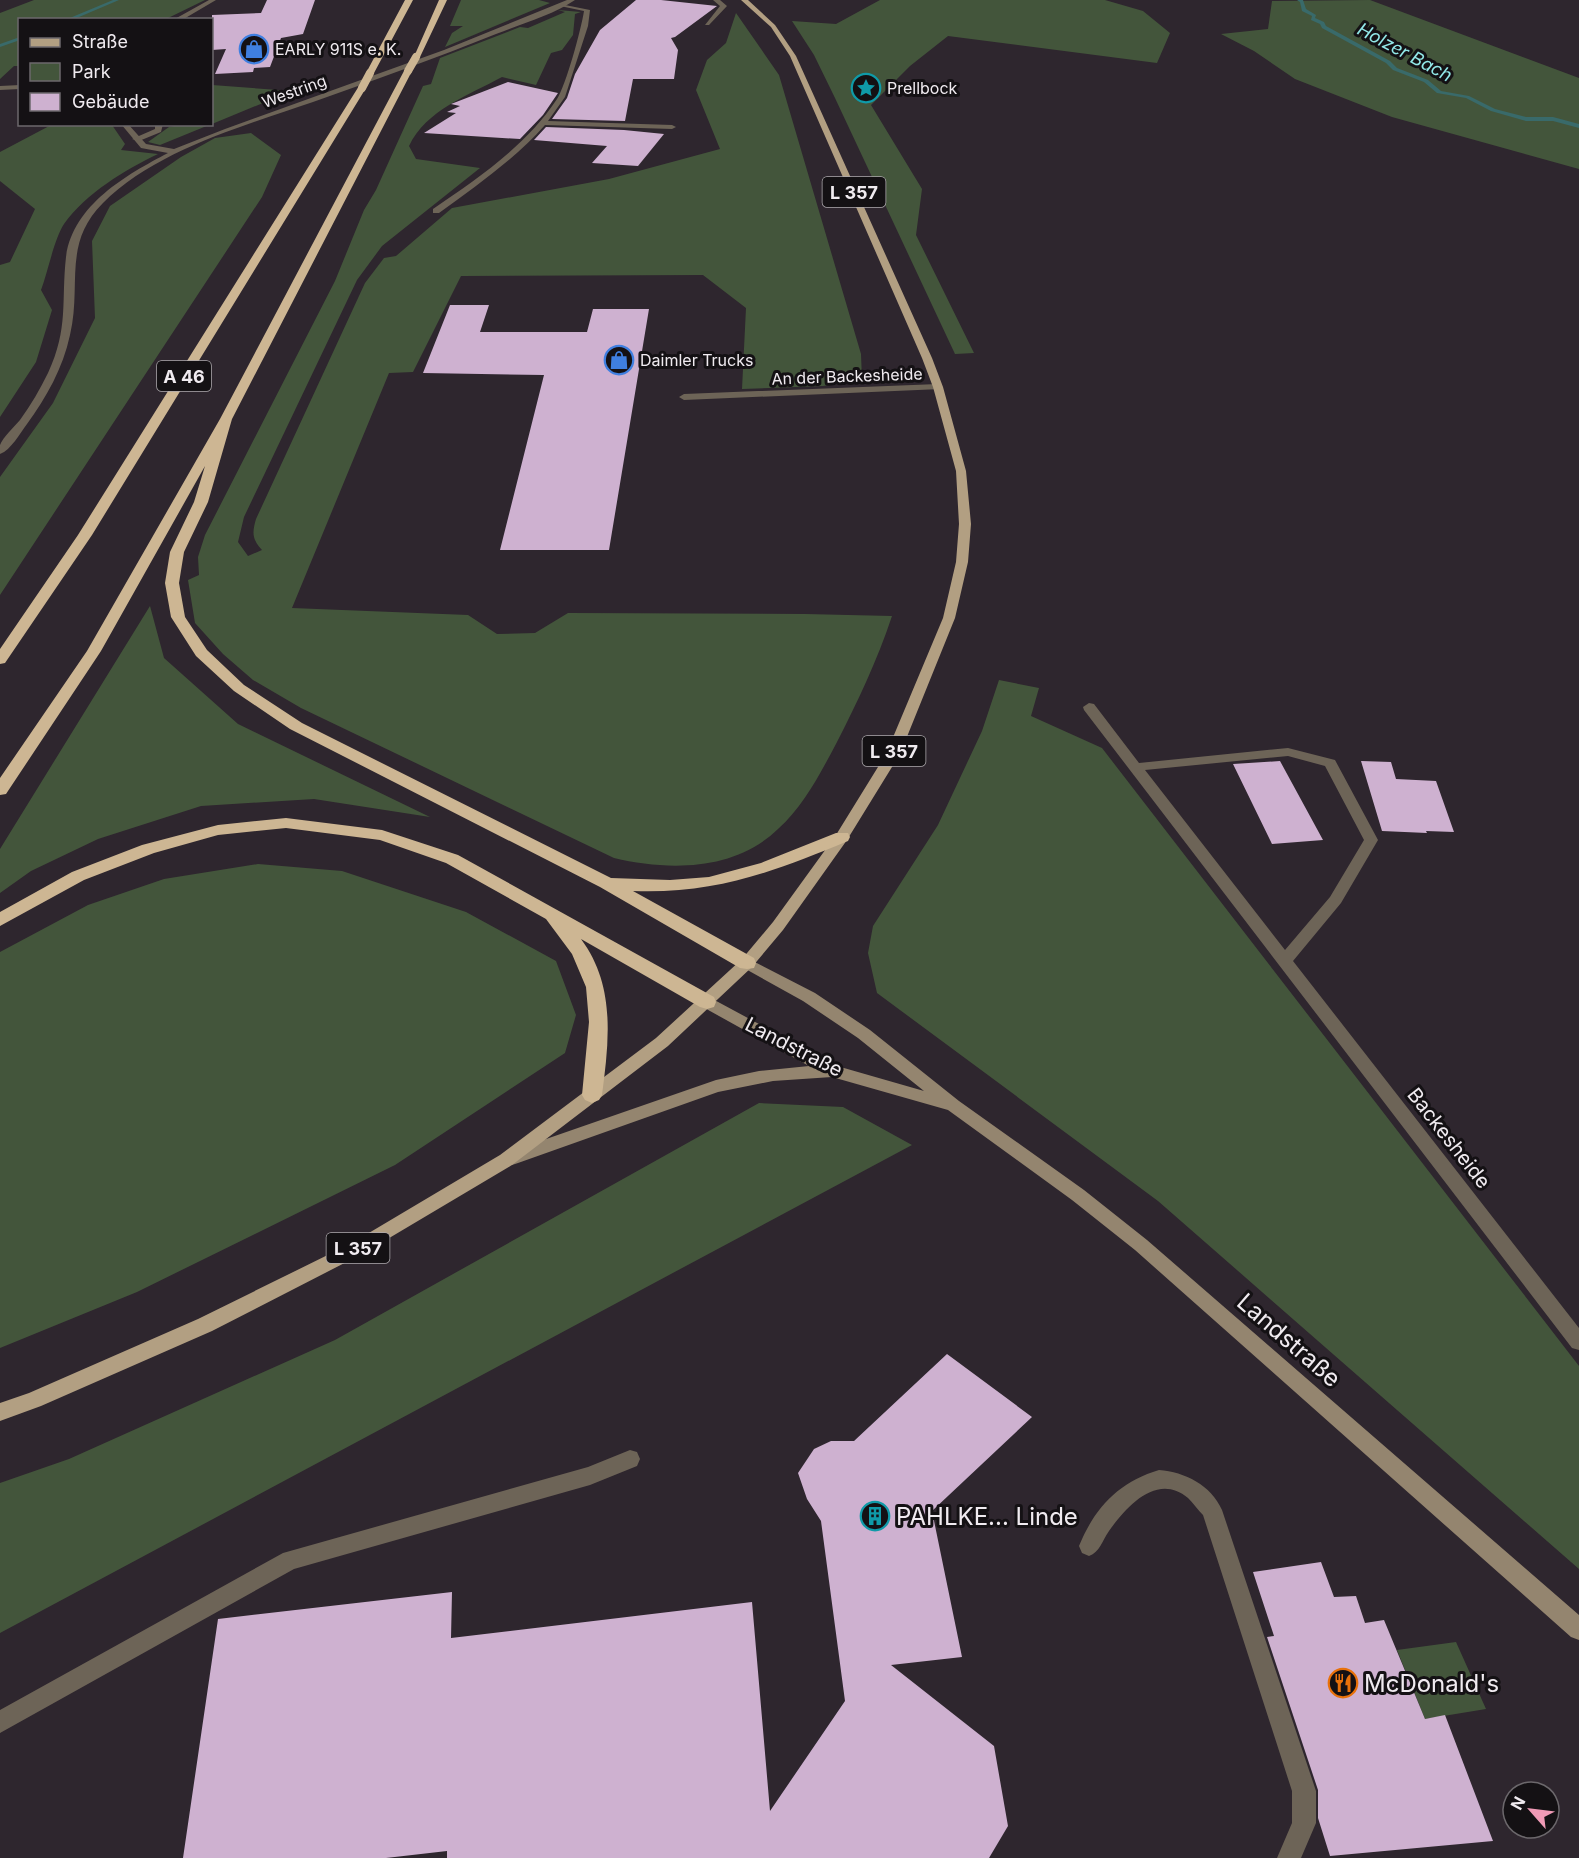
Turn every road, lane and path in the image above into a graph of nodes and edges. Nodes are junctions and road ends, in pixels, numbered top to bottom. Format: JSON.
{"nodes":[{"id":1,"x":213,"y":0,"type":"edge"},
{"id":2,"x":409,"y":0,"type":"edge"},
{"id":3,"x":443,"y":0,"type":"edge"},
{"id":4,"x":553,"y":0,"type":"edge"},
{"id":5,"x":716,"y":0,"type":"edge"},
{"id":6,"x":744,"y":0,"type":"edge"},
{"id":7,"x":568,"y":2,"type":"edge"},
{"id":8,"x":180,"y":18,"type":"edge"},
{"id":9,"x":707,"y":24,"type":"dead end"},
{"id":10,"x":18,"y":87,"type":"edge"},
{"id":11,"x":0,"y":88,"type":"edge"},
{"id":12,"x":543,"y":123,"type":"junction"},
{"id":13,"x":126,"y":126,"type":"edge"},
{"id":14,"x":159,"y":126,"type":"edge"},
{"id":15,"x":672,"y":128,"type":"dead end"},
{"id":16,"x":136,"y":139,"type":"junction"},
{"id":17,"x":176,"y":152,"type":"junction"},
{"id":18,"x":435,"y":211,"type":"dead end"},
{"id":19,"x":938,"y":387,"type":"junction"},
{"id":20,"x":684,"y":397,"type":"dead end"},
{"id":21,"x":226,"y":418,"type":"junction"},
{"id":22,"x":0,"y":451,"type":"edge"},
{"id":23,"x":0,"y":660,"type":"edge"},
{"id":24,"x":1089,"y":707,"type":"dead end"},
{"id":25,"x":1135,"y":767,"type":"junction"},
{"id":26,"x":0,"y":789,"type":"edge"},
{"id":27,"x":842,"y":837,"type":"junction"},
{"id":28,"x":606,"y":884,"type":"junction"},
{"id":29,"x":548,"y":912,"type":"junction"},
{"id":30,"x":0,"y":920,"type":"edge"},
{"id":31,"x":1285,"y":960,"type":"junction"},
{"id":32,"x":747,"y":963,"type":"junction"},
{"id":33,"x":707,"y":1002,"type":"junction"},
{"id":34,"x":832,"y":1071,"type":"junction"},
{"id":35,"x":592,"y":1095,"type":"junction"},
{"id":36,"x":953,"y":1105,"type":"junction"},
{"id":37,"x":506,"y":1160,"type":"junction"},
{"id":38,"x":1579,"y":1342,"type":"edge"},
{"id":39,"x":0,"y":1412,"type":"edge"},
{"id":40,"x":630,"y":1460,"type":"dead end"},
{"id":41,"x":1089,"y":1546,"type":"dead end"},
{"id":42,"x":1579,"y":1629,"type":"edge"},
{"id":43,"x":0,"y":1722,"type":"edge"},
{"id":44,"x":1289,"y":1858,"type":"edge"}],
"edges":[{"from":1,"to":8,"type":"street"},
{"from":2,"to":23,"type":"highway","number":"A 46","bridge":true},
{"from":3,"to":21,"type":"highway","number":"A 46","bridge":true},
{"from":4,"to":7,"type":"street"},
{"from":5,"to":9,"type":"street"},
{"from":6,"to":19,"type":"main road","number":"L 357"},
{"from":7,"to":12,"type":"street"},
{"from":7,"to":17,"type":"street","name":"Westring"},
{"from":10,"to":11,"type":"street"},
{"from":12,"to":15,"type":"street"},
{"from":12,"to":18,"type":"street"},
{"from":13,"to":16,"type":"street"},
{"from":14,"to":16,"type":"street"},
{"from":16,"to":17,"type":"street"},
{"from":17,"to":22,"type":"street","name":"Westring"},
{"from":19,"to":20,"type":"street","name":"An der Backesheide"},
{"from":19,"to":27,"type":"main road","number":"L 357"},
{"from":21,"to":26,"type":"highway","number":"A 46"},
{"from":21,"to":28,"type":"highway"},
{"from":24,"to":25,"type":"street","name":"Backesheide"},
{"from":25,"to":31,"type":"street","name":"Backesheide"},
{"from":25,"to":31,"type":"street"},
{"from":27,"to":28,"type":"highway"},
{"from":27,"to":32,"type":"main road","number":"L 357"},
{"from":28,"to":32,"type":"highway"},
{"from":29,"to":30,"type":"highway"},
{"from":29,"to":33,"type":"highway"},
{"from":29,"to":35,"type":"highway"},
{"from":31,"to":38,"type":"street","name":"Backesheide"},
{"from":32,"to":33,"type":"main road","number":"L 357"},
{"from":32,"to":36,"type":"main road","name":"Landstraße"},
{"from":33,"to":34,"type":"main road","name":"Landstraße"},
{"from":33,"to":35,"type":"main road","number":"L 357"},
{"from":34,"to":36,"type":"main road","name":"Landstraße"},
{"from":34,"to":37,"type":"main road"},
{"from":35,"to":37,"type":"main road","number":"L 357"},
{"from":36,"to":42,"type":"main road","name":"Landstraße"},
{"from":37,"to":39,"type":"main road","number":"L 357"},
{"from":40,"to":43,"type":"street"},
{"from":41,"to":44,"type":"street"}]}
